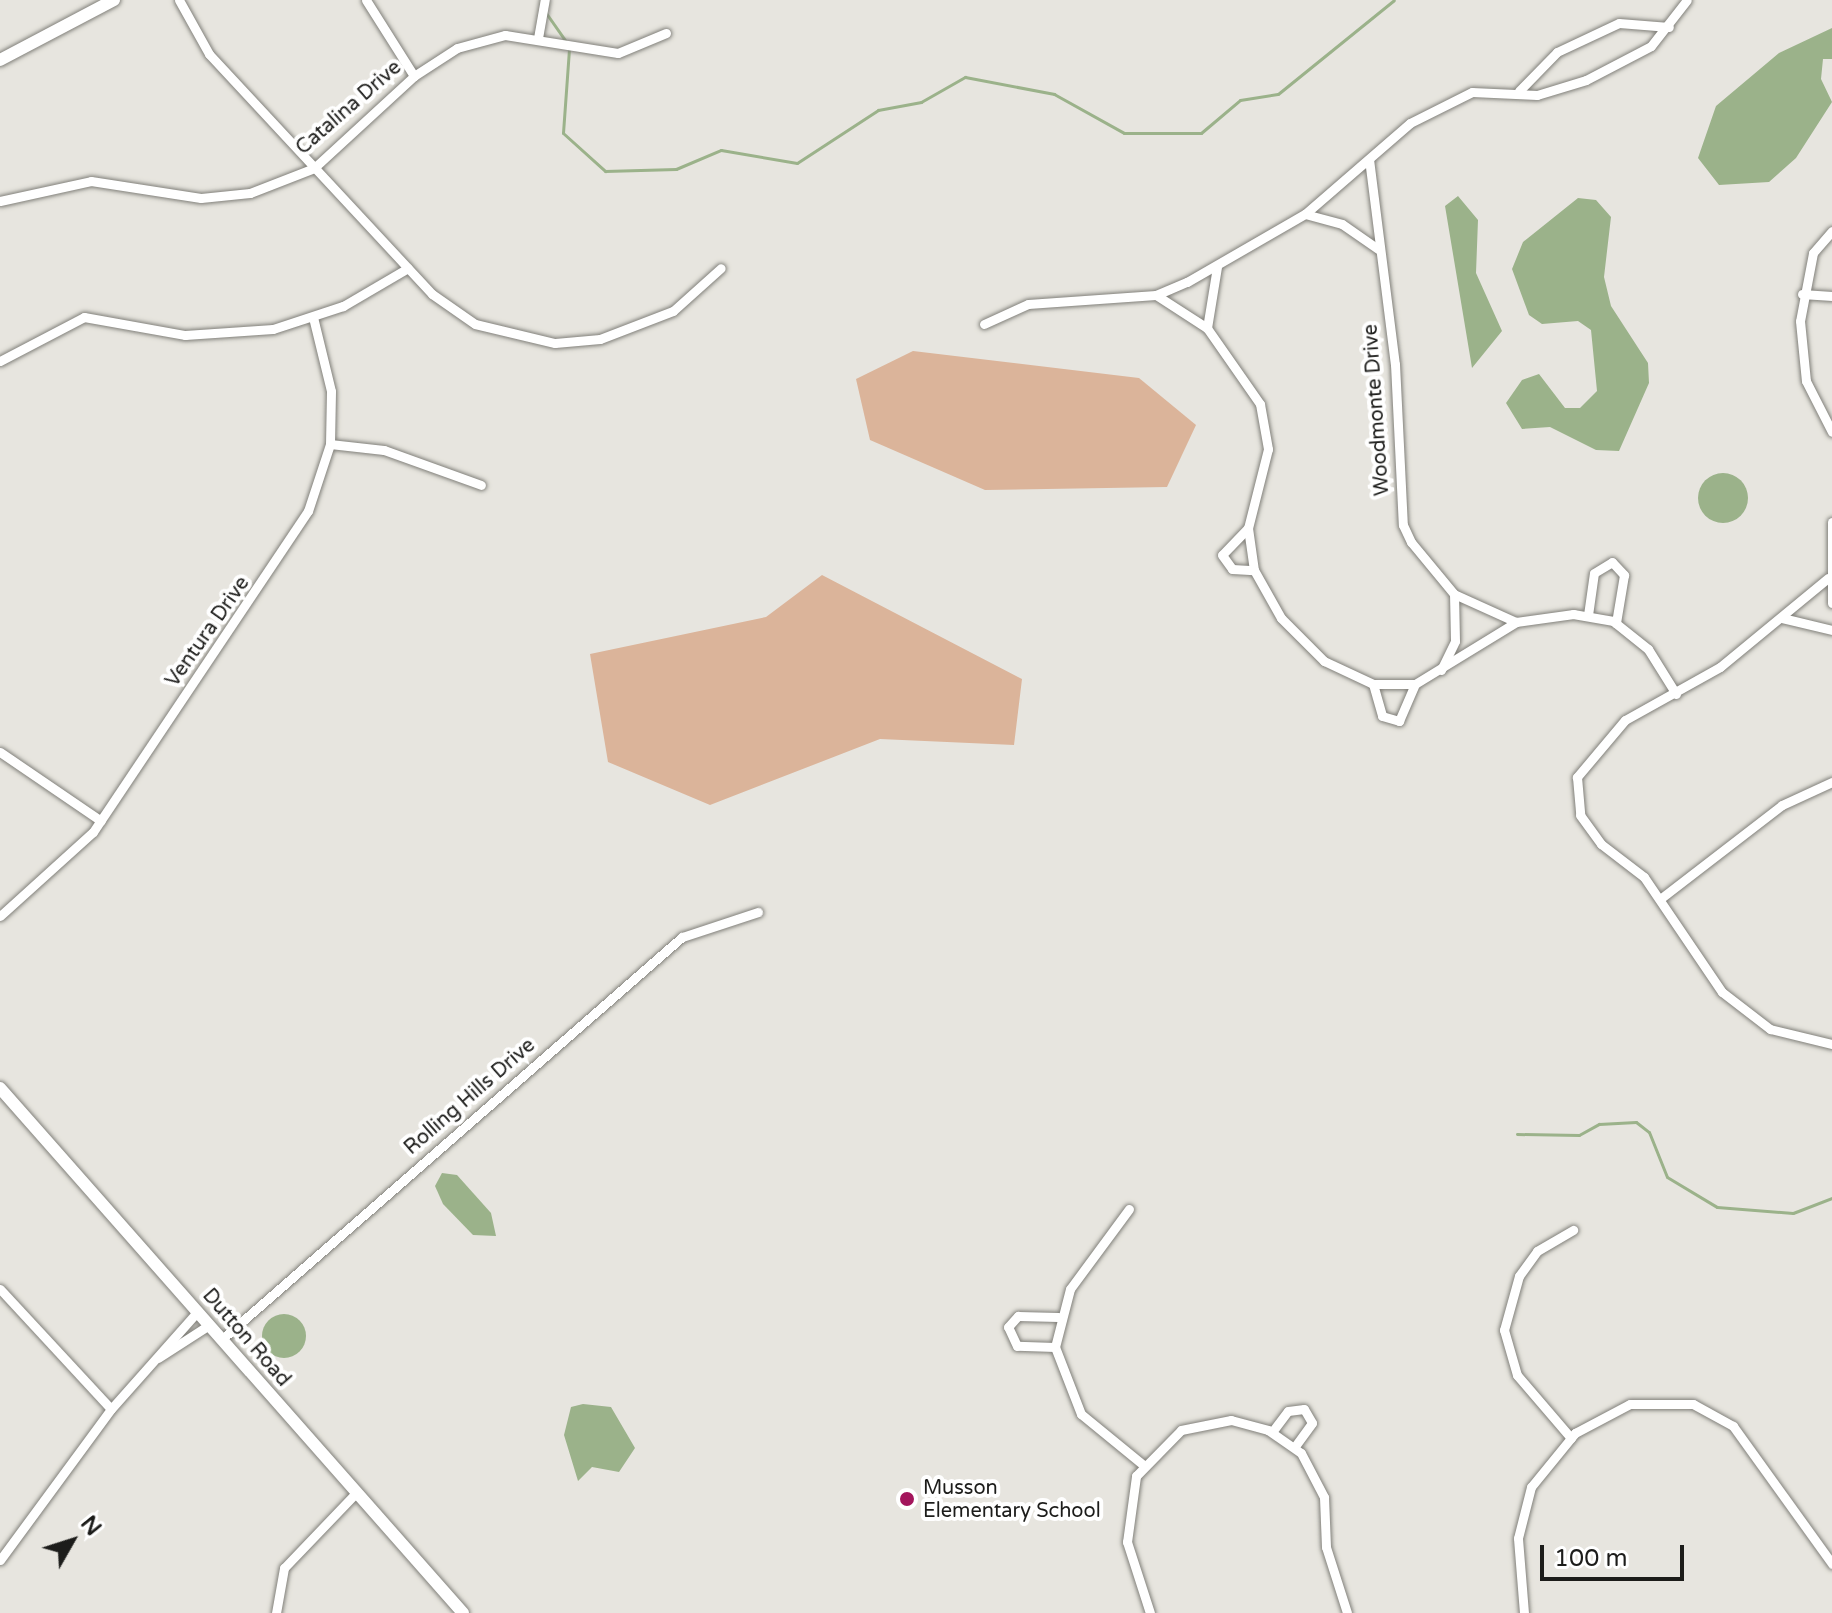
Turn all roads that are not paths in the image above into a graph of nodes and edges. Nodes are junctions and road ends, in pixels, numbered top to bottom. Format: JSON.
{"nodes":[{"id":1,"x":114,"y":0,"type":"edge"},
{"id":2,"x":179,"y":0,"type":"edge"},
{"id":3,"x":366,"y":0,"type":"edge"},
{"id":4,"x":545,"y":0,"type":"edge"},
{"id":5,"x":1687,"y":0,"type":"edge"},
{"id":6,"x":1669,"y":27,"type":"junction"},
{"id":7,"x":666,"y":33,"type":"dead end"},
{"id":8,"x":538,"y":38,"type":"junction"},
{"id":9,"x":0,"y":60,"type":"edge"},
{"id":10,"x":414,"y":76,"type":"junction"},
{"id":11,"x":1519,"y":91,"type":"junction"},
{"id":12,"x":1369,"y":159,"type":"junction"},
{"id":13,"x":314,"y":168,"type":"junction"},
{"id":14,"x":0,"y":201,"type":"edge"},
{"id":15,"x":1305,"y":214,"type":"junction"},
{"id":16,"x":1832,"y":231,"type":"edge"},
{"id":17,"x":1378,"y":249,"type":"junction"},
{"id":18,"x":1217,"y":267,"type":"junction"},
{"id":19,"x":408,"y":268,"type":"junction"},
{"id":20,"x":721,"y":268,"type":"dead end"},
{"id":21,"x":1802,"y":294,"type":"junction"},
{"id":22,"x":1156,"y":295,"type":"junction"},
{"id":23,"x":1832,"y":296,"type":"edge"},
{"id":24,"x":313,"y":317,"type":"junction"},
{"id":25,"x":984,"y":324,"type":"dead end"},
{"id":26,"x":1207,"y":328,"type":"junction"},
{"id":27,"x":0,"y":361,"type":"edge"},
{"id":28,"x":1832,"y":432,"type":"edge"},
{"id":29,"x":330,"y":444,"type":"junction"},
{"id":30,"x":481,"y":485,"type":"dead end"},
{"id":31,"x":1832,"y":522,"type":"edge"},
{"id":32,"x":1248,"y":528,"type":"junction"},
{"id":33,"x":1254,"y":570,"type":"junction"},
{"id":34,"x":1828,"y":578,"type":"junction"},
{"id":35,"x":1454,"y":594,"type":"junction"},
{"id":36,"x":1832,"y":603,"type":"edge"},
{"id":37,"x":1588,"y":615,"type":"junction"},
{"id":38,"x":1782,"y":618,"type":"junction"},
{"id":39,"x":1516,"y":622,"type":"junction"},
{"id":40,"x":1616,"y":623,"type":"junction"},
{"id":41,"x":1832,"y":630,"type":"edge"},
{"id":42,"x":1441,"y":670,"type":"junction"},
{"id":43,"x":1373,"y":684,"type":"junction"},
{"id":44,"x":1415,"y":684,"type":"junction"},
{"id":45,"x":1676,"y":694,"type":"junction"},
{"id":46,"x":0,"y":752,"type":"edge"},
{"id":47,"x":1832,"y":782,"type":"edge"},
{"id":48,"x":101,"y":821,"type":"junction"},
{"id":49,"x":1660,"y":899,"type":"junction"},
{"id":50,"x":758,"y":912,"type":"dead end"},
{"id":51,"x":0,"y":916,"type":"edge"},
{"id":52,"x":1832,"y":1044,"type":"edge"},
{"id":53,"x":0,"y":1088,"type":"edge"},
{"id":54,"x":1129,"y":1209,"type":"dead end"},
{"id":55,"x":1573,"y":1230,"type":"dead end"},
{"id":56,"x":0,"y":1289,"type":"edge"},
{"id":57,"x":197,"y":1312,"type":"junction"},
{"id":58,"x":1058,"y":1317,"type":"junction"},
{"id":59,"x":209,"y":1325,"type":"junction"},
{"id":60,"x":171,"y":1336,"type":"junction"},
{"id":61,"x":222,"y":1339,"type":"junction"},
{"id":62,"x":1055,"y":1347,"type":"junction"},
{"id":63,"x":181,"y":1348,"type":"junction"},
{"id":64,"x":158,"y":1358,"type":"junction"},
{"id":65,"x":111,"y":1409,"type":"junction"},
{"id":66,"x":1272,"y":1432,"type":"junction"},
{"id":67,"x":1571,"y":1438,"type":"junction"},
{"id":68,"x":1295,"y":1446,"type":"junction"},
{"id":69,"x":1142,"y":1464,"type":"junction"},
{"id":70,"x":356,"y":1493,"type":"junction"},
{"id":71,"x":0,"y":1560,"type":"edge"},
{"id":72,"x":1832,"y":1564,"type":"edge"},
{"id":73,"x":276,"y":1613,"type":"edge"},
{"id":74,"x":463,"y":1613,"type":"edge"},
{"id":75,"x":1150,"y":1613,"type":"edge"},
{"id":76,"x":1347,"y":1613,"type":"edge"},
{"id":77,"x":1524,"y":1613,"type":"edge"}],
"edges":[{"from":1,"to":9,"type":"street"},
{"from":2,"to":13,"type":"street"},
{"from":3,"to":10,"type":"street"},
{"from":4,"to":8,"type":"street"},
{"from":5,"to":6,"type":"street"},
{"from":6,"to":11,"type":"street"},
{"from":6,"to":11,"type":"street"},
{"from":7,"to":8,"type":"street","name":"Catalina Drive"},
{"from":8,"to":10,"type":"street","name":"Catalina Drive"},
{"from":10,"to":13,"type":"street","name":"Catalina Drive"},
{"from":11,"to":12,"type":"street"},
{"from":12,"to":15,"type":"street"},
{"from":12,"to":17,"type":"street","name":"Woodmonte Drive"},
{"from":13,"to":14,"type":"street","name":"Catalina Drive"},
{"from":13,"to":19,"type":"street"},
{"from":15,"to":17,"type":"street"},
{"from":15,"to":18,"type":"street"},
{"from":16,"to":21,"type":"street"},
{"from":17,"to":35,"type":"street","name":"Woodmonte Drive"},
{"from":18,"to":22,"type":"street"},
{"from":18,"to":26,"type":"street"},
{"from":19,"to":20,"type":"street"},
{"from":19,"to":24,"type":"street"},
{"from":21,"to":23,"type":"street"},
{"from":21,"to":28,"type":"street"},
{"from":22,"to":25,"type":"street"},
{"from":22,"to":26,"type":"street"},
{"from":24,"to":27,"type":"street"},
{"from":24,"to":29,"type":"street","name":"Ventura Drive"},
{"from":26,"to":32,"type":"street"},
{"from":29,"to":30,"type":"street"},
{"from":29,"to":48,"type":"street","name":"Ventura Drive"},
{"from":31,"to":34,"type":"street"},
{"from":32,"to":33,"type":"street"},
{"from":32,"to":33,"type":"street"},
{"from":33,"to":43,"type":"street"},
{"from":34,"to":36,"type":"street"},
{"from":34,"to":38,"type":"street"},
{"from":35,"to":39,"type":"street","name":"Woodmonte Drive"},
{"from":35,"to":42,"type":"street"},
{"from":37,"to":39,"type":"street","name":"Woodmonte Drive"},
{"from":37,"to":40,"type":"street","name":"Woodmonte Drive"},
{"from":37,"to":40,"type":"street"},
{"from":38,"to":41,"type":"street"},
{"from":38,"to":45,"type":"street"},
{"from":39,"to":42,"type":"street"},
{"from":40,"to":45,"type":"street","name":"Woodmonte Drive"},
{"from":42,"to":44,"type":"street"},
{"from":43,"to":44,"type":"street"},
{"from":43,"to":44,"type":"street"},
{"from":45,"to":49,"type":"street"},
{"from":46,"to":48,"type":"street"},
{"from":47,"to":49,"type":"street"},
{"from":48,"to":51,"type":"street","name":"Ventura Drive"},
{"from":49,"to":52,"type":"street"},
{"from":50,"to":61,"type":"street","name":"Rolling Hills Drive"},
{"from":53,"to":57,"type":"street","name":"Dutton Road"},
{"from":54,"to":58,"type":"street"},
{"from":55,"to":67,"type":"street"},
{"from":56,"to":65,"type":"street"},
{"from":57,"to":59,"type":"street","name":"Dutton Road"},
{"from":57,"to":60,"type":"street"},
{"from":58,"to":62,"type":"street"},
{"from":58,"to":62,"type":"street"},
{"from":59,"to":61,"type":"street","name":"Dutton Road"},
{"from":59,"to":63,"type":"street"},
{"from":60,"to":63,"type":"street"},
{"from":60,"to":64,"type":"street"},
{"from":61,"to":70,"type":"street","name":"Dutton Road"},
{"from":62,"to":69,"type":"street"},
{"from":63,"to":64,"type":"street"},
{"from":64,"to":65,"type":"street"},
{"from":65,"to":71,"type":"street"},
{"from":66,"to":68,"type":"street"},
{"from":66,"to":68,"type":"street"},
{"from":66,"to":69,"type":"street"},
{"from":67,"to":72,"type":"street"},
{"from":67,"to":77,"type":"street"},
{"from":68,"to":76,"type":"street"},
{"from":69,"to":75,"type":"street"},
{"from":70,"to":73,"type":"street"},
{"from":70,"to":74,"type":"street","name":"Dutton Road"}]}
